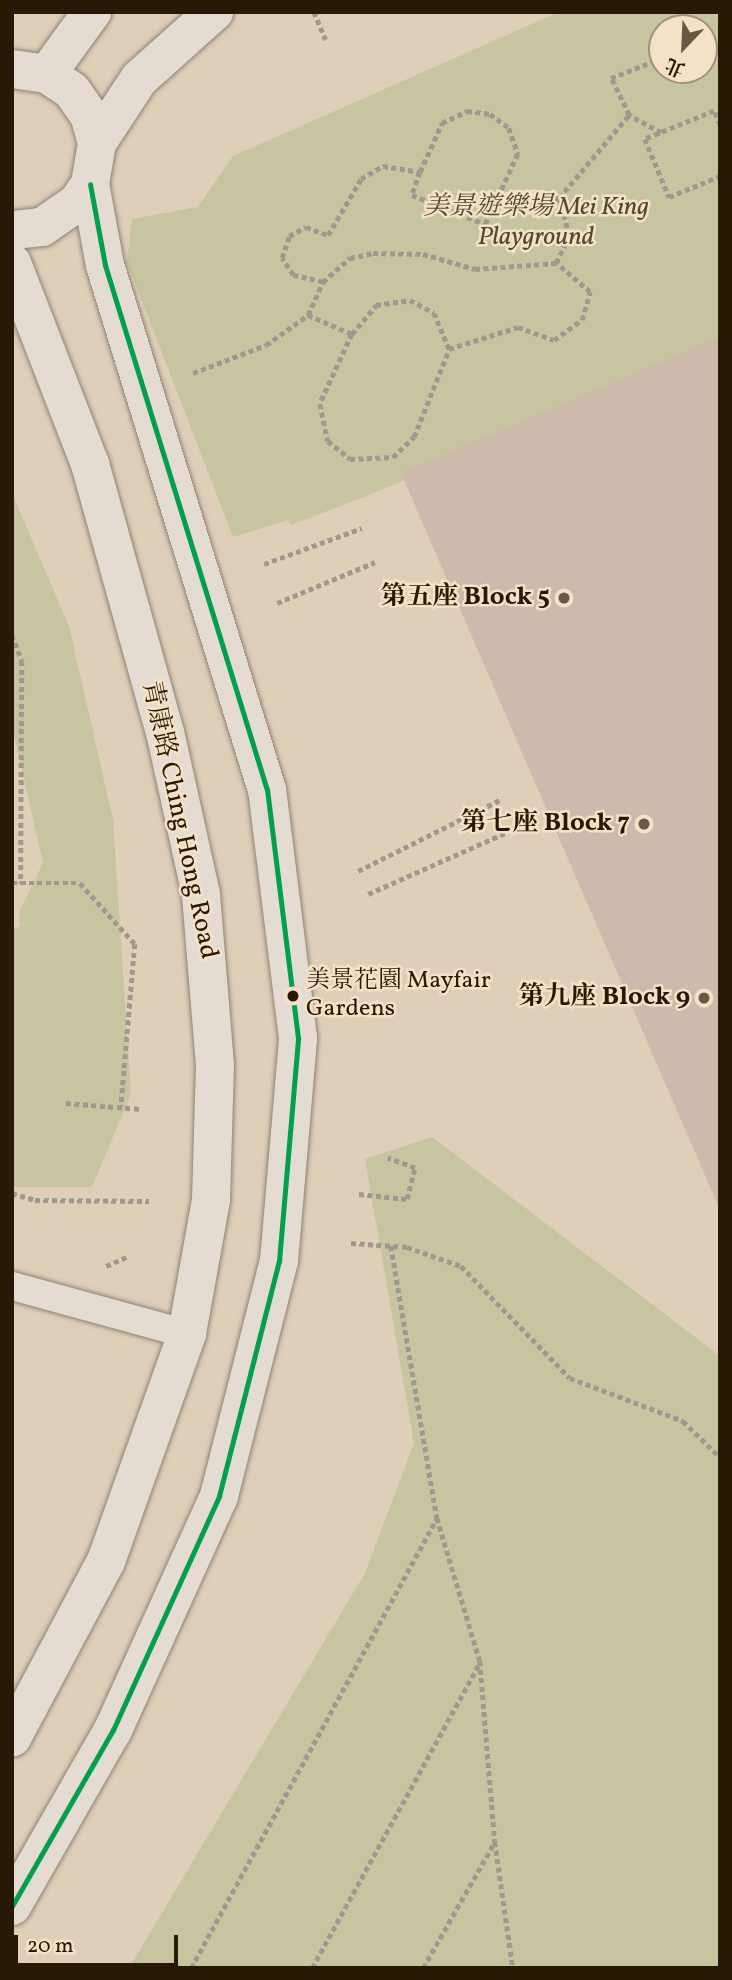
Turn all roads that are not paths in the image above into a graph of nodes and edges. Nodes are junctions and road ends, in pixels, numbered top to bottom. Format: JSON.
{"nodes":[{"id":1,"x":92,"y":12,"type":"edge"},
{"id":2,"x":214,"y":12,"type":"edge"},
{"id":3,"x":30,"y":72,"type":"edge"},
{"id":4,"x":97,"y":143,"type":"junction"},
{"id":5,"x":90,"y":184,"type":"junction"},
{"id":6,"x":12,"y":230,"type":"edge"},
{"id":7,"x":12,"y":263,"type":"edge"},
{"id":8,"x":12,"y":1286,"type":"edge"},
{"id":9,"x":187,"y":1334,"type":"junction"},
{"id":10,"x":12,"y":1738,"type":"edge"},
{"id":11,"x":12,"y":1906,"type":"edge"}],
"edges":[{"from":1,"to":3,"type":"main road"},
{"from":2,"to":4,"type":"main road"},
{"from":3,"to":4,"type":"main road"},
{"from":4,"to":5,"type":"main road"},
{"from":5,"to":6,"type":"main road"},
{"from":5,"to":11,"type":"main road"},
{"from":7,"to":9,"type":"main road","name":"青康路 Ching Hong Road"},
{"from":8,"to":9,"type":"lane"},
{"from":9,"to":10,"type":"main road","name":"青康路 Ching Hong Road"}]}
